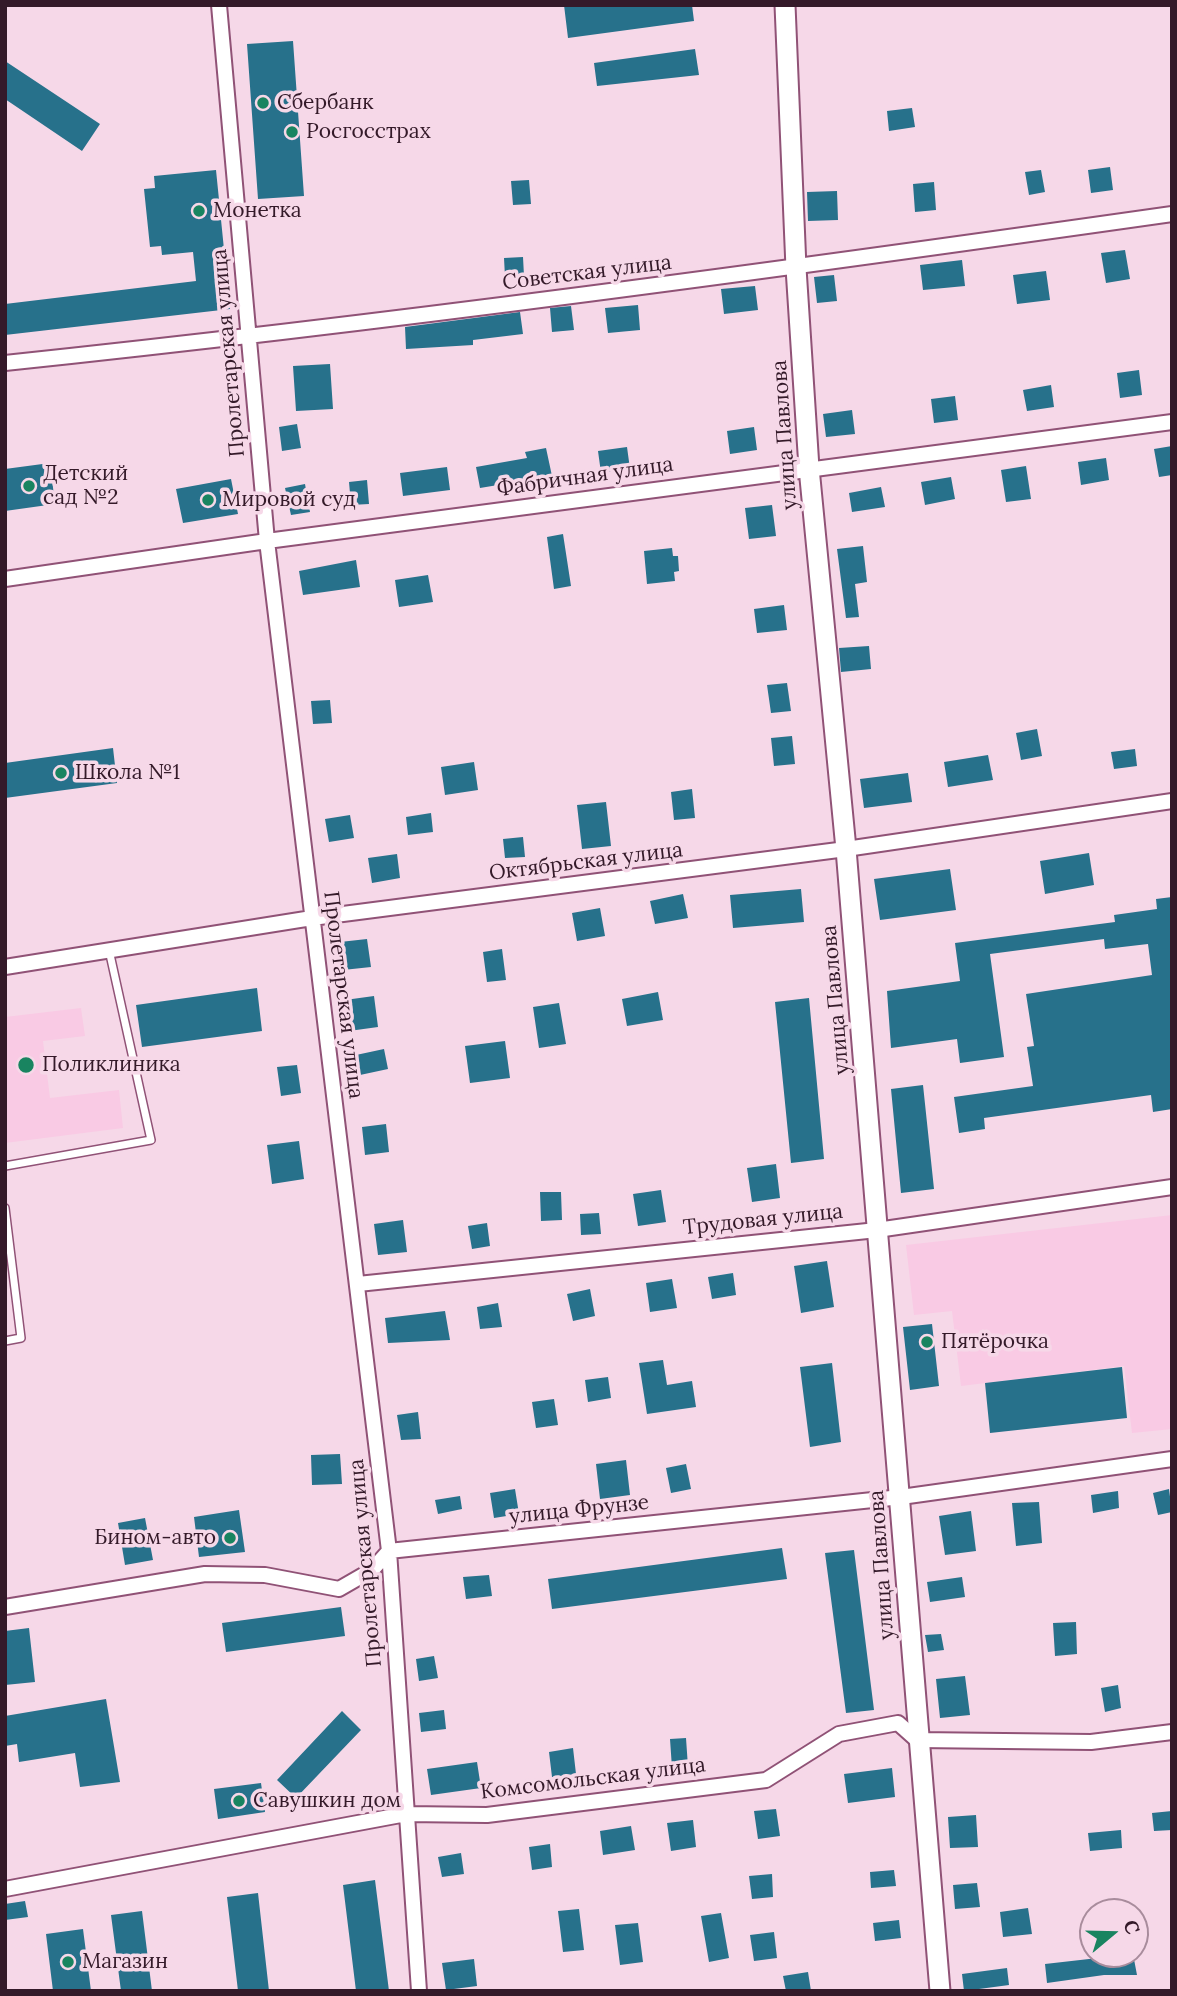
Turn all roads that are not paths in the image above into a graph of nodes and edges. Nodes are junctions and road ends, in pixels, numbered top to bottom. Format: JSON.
{"nodes":[{"id":1,"x":219,"y":5,"type":"edge"},
{"id":2,"x":785,"y":5,"type":"edge"},
{"id":3,"x":1172,"y":214,"type":"edge"},
{"id":4,"x":796,"y":268,"type":"junction"},
{"id":5,"x":249,"y":337,"type":"junction"},
{"id":6,"x":5,"y":363,"type":"edge"},
{"id":7,"x":1172,"y":422,"type":"edge"},
{"id":8,"x":809,"y":468,"type":"junction"},
{"id":9,"x":267,"y":541,"type":"junction"},
{"id":10,"x":5,"y":579,"type":"edge"},
{"id":11,"x":1172,"y":801,"type":"edge"},
{"id":12,"x":846,"y":849,"type":"junction"},
{"id":13,"x":312,"y":918,"type":"junction"},
{"id":14,"x":108,"y":949,"type":"junction"},
{"id":15,"x":5,"y":967,"type":"edge"},
{"id":16,"x":5,"y":1166,"type":"edge"},
{"id":17,"x":1172,"y":1187,"type":"edge"},
{"id":18,"x":5,"y":1208,"type":"edge"},
{"id":19,"x":877,"y":1230,"type":"junction"},
{"id":20,"x":358,"y":1284,"type":"junction"},
{"id":21,"x":5,"y":1340,"type":"edge"},
{"id":22,"x":1172,"y":1458,"type":"edge"},
{"id":23,"x":901,"y":1497,"type":"junction"},
{"id":24,"x":389,"y":1551,"type":"junction"},
{"id":25,"x":5,"y":1607,"type":"edge"},
{"id":26,"x":1172,"y":1732,"type":"edge"},
{"id":27,"x":917,"y":1740,"type":"junction"},
{"id":28,"x":406,"y":1814,"type":"junction"},
{"id":29,"x":5,"y":1889,"type":"edge"},
{"id":30,"x":419,"y":1991,"type":"edge"},
{"id":31,"x":940,"y":1991,"type":"edge"}],
"edges":[{"from":1,"to":5,"type":"street","name":"Пролетарская улица"},
{"from":2,"to":4,"type":"street","name":"улица Павлова"},
{"from":3,"to":4,"type":"street","name":"Советская улица"},
{"from":4,"to":5,"type":"street","name":"Советская улица"},
{"from":4,"to":8,"type":"street","name":"улица Павлова"},
{"from":5,"to":6,"type":"street","name":"Советская улица"},
{"from":5,"to":9,"type":"street","name":"Пролетарская улица"},
{"from":7,"to":8,"type":"street","name":"Фабричная улица"},
{"from":8,"to":9,"type":"street","name":"Фабричная улица"},
{"from":8,"to":12,"type":"street","name":"улица Павлова"},
{"from":9,"to":10,"type":"street","name":"Фабричная улица"},
{"from":9,"to":13,"type":"street","name":"Пролетарская улица"},
{"from":11,"to":12,"type":"street","name":"Октябрьская улица"},
{"from":12,"to":13,"type":"street","name":"Октябрьская улица"},
{"from":12,"to":19,"type":"street","name":"улица Павлова"},
{"from":13,"to":14,"type":"street","name":"Октябрьская улица"},
{"from":13,"to":20,"type":"street","name":"Пролетарская улица"},
{"from":14,"to":15,"type":"street","name":"Октябрьская улица"},
{"from":14,"to":16,"type":"lane"},
{"from":17,"to":19,"type":"street","name":"Трудовая улица"},
{"from":18,"to":21,"type":"lane"},
{"from":19,"to":20,"type":"street","name":"Трудовая улица"},
{"from":19,"to":23,"type":"street","name":"улица Павлова"},
{"from":20,"to":24,"type":"street","name":"Пролетарская улица"},
{"from":22,"to":23,"type":"street","name":"улица Фрунзе"},
{"from":23,"to":24,"type":"street","name":"улица Фрунзе"},
{"from":23,"to":27,"type":"street","name":"улица Павлова"},
{"from":24,"to":25,"type":"street"},
{"from":24,"to":28,"type":"street","name":"Пролетарская улица"},
{"from":26,"to":27,"type":"street","name":"Комсомольская улица"},
{"from":27,"to":28,"type":"street","name":"Комсомольская улица"},
{"from":27,"to":31,"type":"street","name":"улица Павлова"},
{"from":28,"to":29,"type":"street","name":"Комсомольская улица"},
{"from":28,"to":30,"type":"street","name":"Пролетарская улица"}]}
